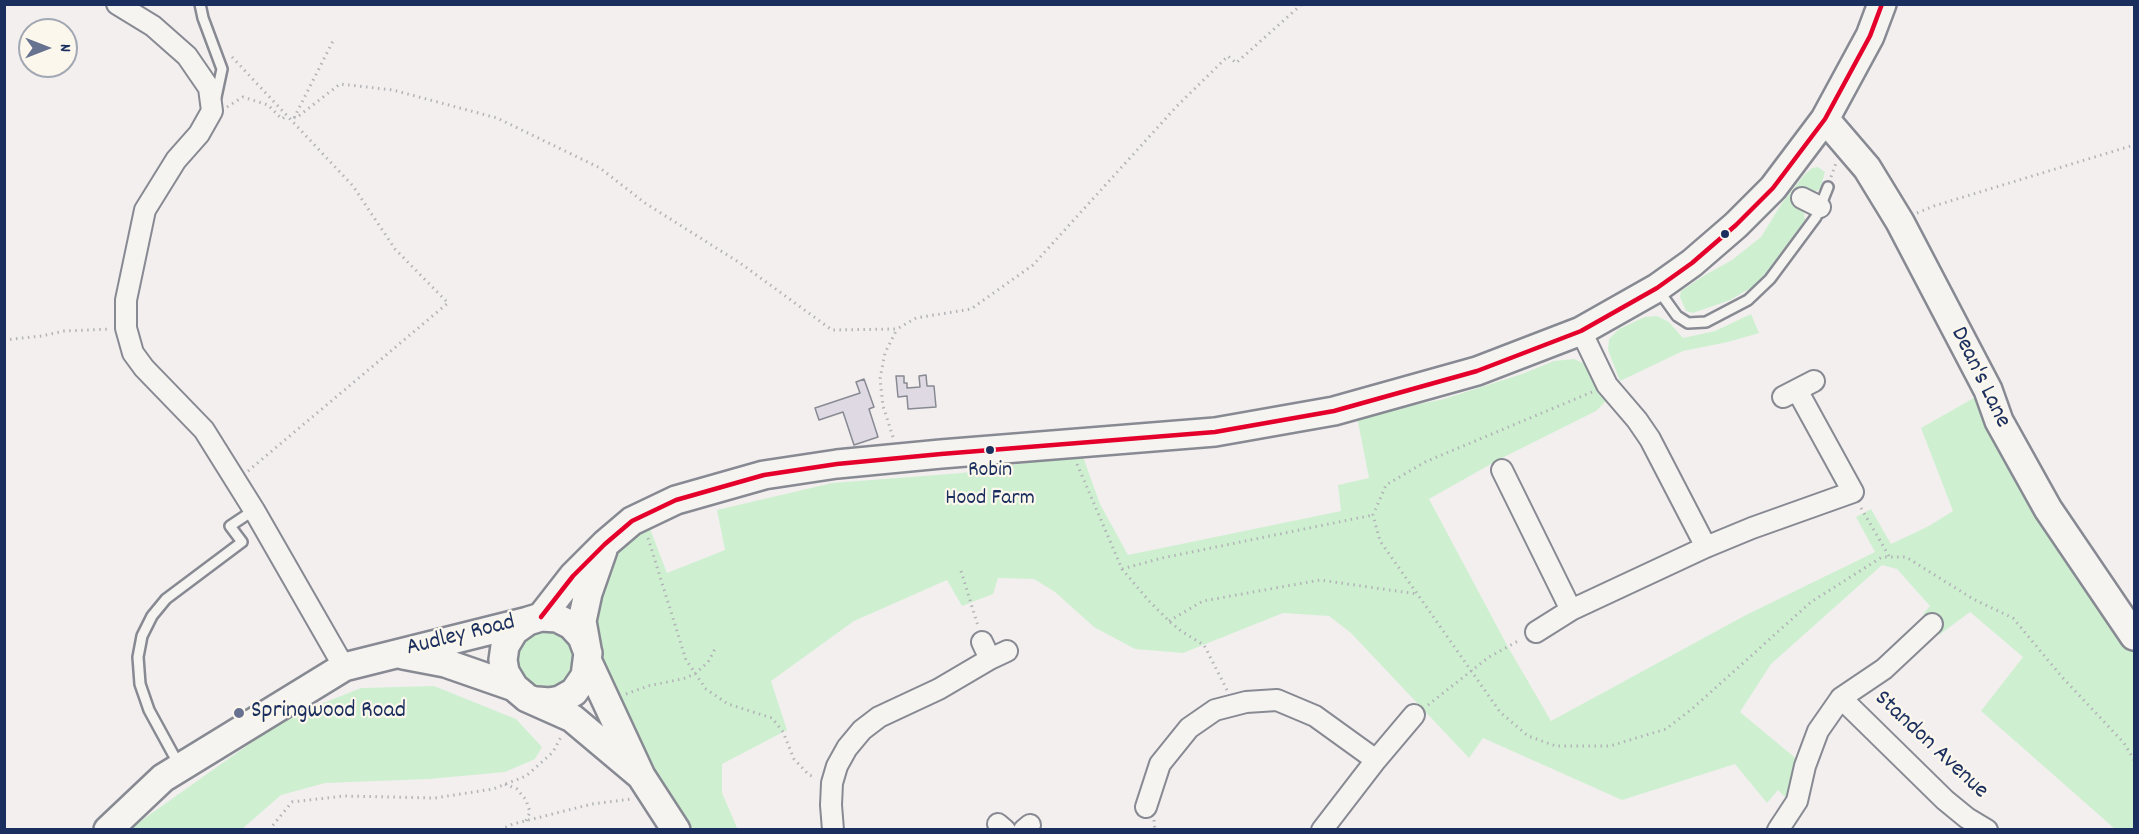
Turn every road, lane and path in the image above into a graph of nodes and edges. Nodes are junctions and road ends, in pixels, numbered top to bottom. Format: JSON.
{"nodes":[{"id":1,"x":117,"y":4,"type":"edge"},
{"id":2,"x":200,"y":4,"type":"edge"},
{"id":3,"x":1302,"y":4,"type":"edge"},
{"id":4,"x":1882,"y":4,"type":"edge"},
{"id":5,"x":334,"y":39,"type":"dead end"},
{"id":6,"x":219,"y":60,"type":"junction"},
{"id":7,"x":212,"y":111,"type":"junction"},
{"id":8,"x":286,"y":116,"type":"junction"},
{"id":9,"x":294,"y":117,"type":"junction"},
{"id":10,"x":1826,"y":119,"type":"junction"},
{"id":11,"x":291,"y":122,"type":"junction"},
{"id":12,"x":2134,"y":145,"type":"edge"},
{"id":13,"x":1828,"y":187,"type":"dead end"},
{"id":14,"x":1802,"y":198,"type":"dead end"},
{"id":15,"x":1820,"y":207,"type":"junction"},
{"id":16,"x":1900,"y":222,"type":"junction"},
{"id":17,"x":1657,"y":288,"type":"junction"},
{"id":18,"x":126,"y":328,"type":"junction"},
{"id":19,"x":897,"y":330,"type":"junction"},
{"id":20,"x":1581,"y":331,"type":"junction"},
{"id":21,"x":4,"y":340,"type":"edge"},
{"id":22,"x":1607,"y":385,"type":"junction"},
{"id":23,"x":1798,"y":389,"type":"dead end"},
{"id":24,"x":1068,"y":442,"type":"junction"},
{"id":25,"x":899,"y":458,"type":"junction"},
{"id":26,"x":1502,"y":470,"type":"dead end"},
{"id":27,"x":236,"y":481,"type":"junction"},
{"id":28,"x":1857,"y":500,"type":"junction"},
{"id":29,"x":254,"y":510,"type":"junction"},
{"id":30,"x":1373,"y":515,"type":"junction"},
{"id":31,"x":646,"y":533,"type":"dead end"},
{"id":32,"x":605,"y":544,"type":"junction"},
{"id":33,"x":1706,"y":547,"type":"junction"},
{"id":34,"x":1889,"y":556,"type":"junction"},
{"id":35,"x":1122,"y":569,"type":"junction"},
{"id":36,"x":961,"y":571,"type":"dead end"},
{"id":37,"x":1417,"y":594,"type":"junction"},
{"id":38,"x":1571,"y":610,"type":"junction"},
{"id":39,"x":535,"y":619,"type":"junction"},
{"id":40,"x":1169,"y":621,"type":"junction"},
{"id":41,"x":1932,"y":624,"type":"dead end"},
{"id":42,"x":1536,"y":632,"type":"joint"},
{"id":43,"x":2134,"y":636,"type":"edge"},
{"id":44,"x":716,"y":647,"type":"dead end"},
{"id":45,"x":993,"y":651,"type":"joint"},
{"id":46,"x":394,"y":653,"type":"junction"},
{"id":47,"x":588,"y":658,"type":"junction"},
{"id":48,"x":344,"y":667,"type":"junction"},
{"id":49,"x":1472,"y":671,"type":"junction"},
{"id":50,"x":696,"y":673,"type":"junction"},
{"id":51,"x":514,"y":687,"type":"junction"},
{"id":52,"x":1841,"y":698,"type":"junction"},
{"id":53,"x":605,"y":700,"type":"junction"},
{"id":54,"x":537,"y":701,"type":"junction"},
{"id":55,"x":1235,"y":705,"type":"junction"},
{"id":56,"x":1414,"y":715,"type":"joint"},
{"id":57,"x":572,"y":718,"type":"junction"},
{"id":58,"x":1376,"y":760,"type":"junction"},
{"id":59,"x":2134,"y":760,"type":"edge"},
{"id":60,"x":180,"y":767,"type":"junction"},
{"id":61,"x":832,"y":783,"type":"junction"},
{"id":62,"x":505,"y":784,"type":"junction"},
{"id":63,"x":648,"y":786,"type":"junction"},
{"id":64,"x":1146,"y":807,"type":"dead end"},
{"id":65,"x":526,"y":821,"type":"junction"},
{"id":66,"x":108,"y":830,"type":"edge"},
{"id":67,"x":269,"y":830,"type":"edge"},
{"id":68,"x":500,"y":830,"type":"edge"},
{"id":69,"x":676,"y":830,"type":"edge"},
{"id":70,"x":833,"y":830,"type":"edge"},
{"id":71,"x":1322,"y":830,"type":"edge"},
{"id":72,"x":1778,"y":830,"type":"edge"},
{"id":73,"x":1987,"y":830,"type":"edge"}],
"edges":[{"from":1,"to":7,"type":"street"},
{"from":2,"to":6,"type":"lane"},
{"from":3,"to":19,"type":"path"},
{"from":4,"to":10,"type":"main road","name":"Audley Road"},
{"from":5,"to":9,"type":"path"},
{"from":6,"to":7,"type":"lane"},
{"from":6,"to":8,"type":"path"},
{"from":7,"to":8,"type":"path"},
{"from":7,"to":18,"type":"street"},
{"from":8,"to":11,"type":"path"},
{"from":9,"to":11,"type":"path"},
{"from":9,"to":19,"type":"path"},
{"from":10,"to":16,"type":"main road","name":"Dean's Lane"},
{"from":10,"to":17,"type":"main road","name":"Audley Road"},
{"from":11,"to":27,"type":"path"},
{"from":12,"to":16,"type":"path"},
{"from":13,"to":15,"type":"lane"},
{"from":14,"to":15,"type":"street"},
{"from":15,"to":17,"type":"lane"},
{"from":16,"to":43,"type":"main road","name":"Dean's Lane"},
{"from":17,"to":20,"type":"main road","name":"Audley Road"},
{"from":18,"to":21,"type":"path"},
{"from":18,"to":27,"type":"street"},
{"from":19,"to":25,"type":"path"},
{"from":20,"to":22,"type":"street"},
{"from":20,"to":24,"type":"main road","name":"Audley Road"},
{"from":22,"to":30,"type":"path"},
{"from":22,"to":33,"type":"street"},
{"from":23,"to":28,"type":"street"},
{"from":24,"to":25,"type":"main road","name":"Audley Road"},
{"from":24,"to":35,"type":"path"},
{"from":25,"to":32,"type":"main road","name":"Audley Road"},
{"from":26,"to":38,"type":"street"},
{"from":27,"to":29,"type":"street"},
{"from":28,"to":33,"type":"street"},
{"from":28,"to":34,"type":"path"},
{"from":29,"to":48,"type":"street"},
{"from":29,"to":60,"type":"lane"},
{"from":30,"to":35,"type":"path"},
{"from":30,"to":37,"type":"path"},
{"from":31,"to":50,"type":"path"},
{"from":32,"to":39,"type":"main road","name":"Audley Road"},
{"from":32,"to":47,"type":"main road"},
{"from":33,"to":38,"type":"street"},
{"from":34,"to":49,"type":"path"},
{"from":34,"to":59,"type":"path"},
{"from":35,"to":40,"type":"path"},
{"from":36,"to":45,"type":"path"},
{"from":37,"to":40,"type":"path"},
{"from":37,"to":49,"type":"path"},
{"from":38,"to":42,"type":"street"},
{"from":39,"to":46,"type":"main road","name":"Audley Road"},
{"from":39,"to":47,"type":"main road"},
{"from":39,"to":51,"type":"main road"},
{"from":40,"to":55,"type":"path"},
{"from":41,"to":52,"type":"street"},
{"from":42,"to":49,"type":"path"},
{"from":44,"to":50,"type":"path"},
{"from":45,"to":61,"type":"street"},
{"from":46,"to":48,"type":"main road","name":"Audley Road"},
{"from":46,"to":51,"type":"main road","name":"Audley Road"},
{"from":47,"to":53,"type":"main road"},
{"from":47,"to":54,"type":"main road"},
{"from":48,"to":60,"type":"main road","name":"Audley Road"},
{"from":49,"to":56,"type":"path"},
{"from":50,"to":53,"type":"path"},
{"from":50,"to":61,"type":"path"},
{"from":51,"to":54,"type":"main road"},
{"from":52,"to":72,"type":"street"},
{"from":52,"to":73,"type":"street","name":"Standon Avenue"},
{"from":53,"to":63,"type":"main road"},
{"from":54,"to":57,"type":"main road"},
{"from":55,"to":58,"type":"street"},
{"from":55,"to":64,"type":"street"},
{"from":56,"to":58,"type":"street"},
{"from":57,"to":62,"type":"path"},
{"from":57,"to":63,"type":"main road"},
{"from":58,"to":71,"type":"street"},
{"from":60,"to":66,"type":"main road","name":"Audley Road"},
{"from":61,"to":70,"type":"street"},
{"from":62,"to":65,"type":"path"},
{"from":62,"to":67,"type":"path"},
{"from":63,"to":65,"type":"path"},
{"from":63,"to":69,"type":"main road"},
{"from":65,"to":68,"type":"path"}]}
